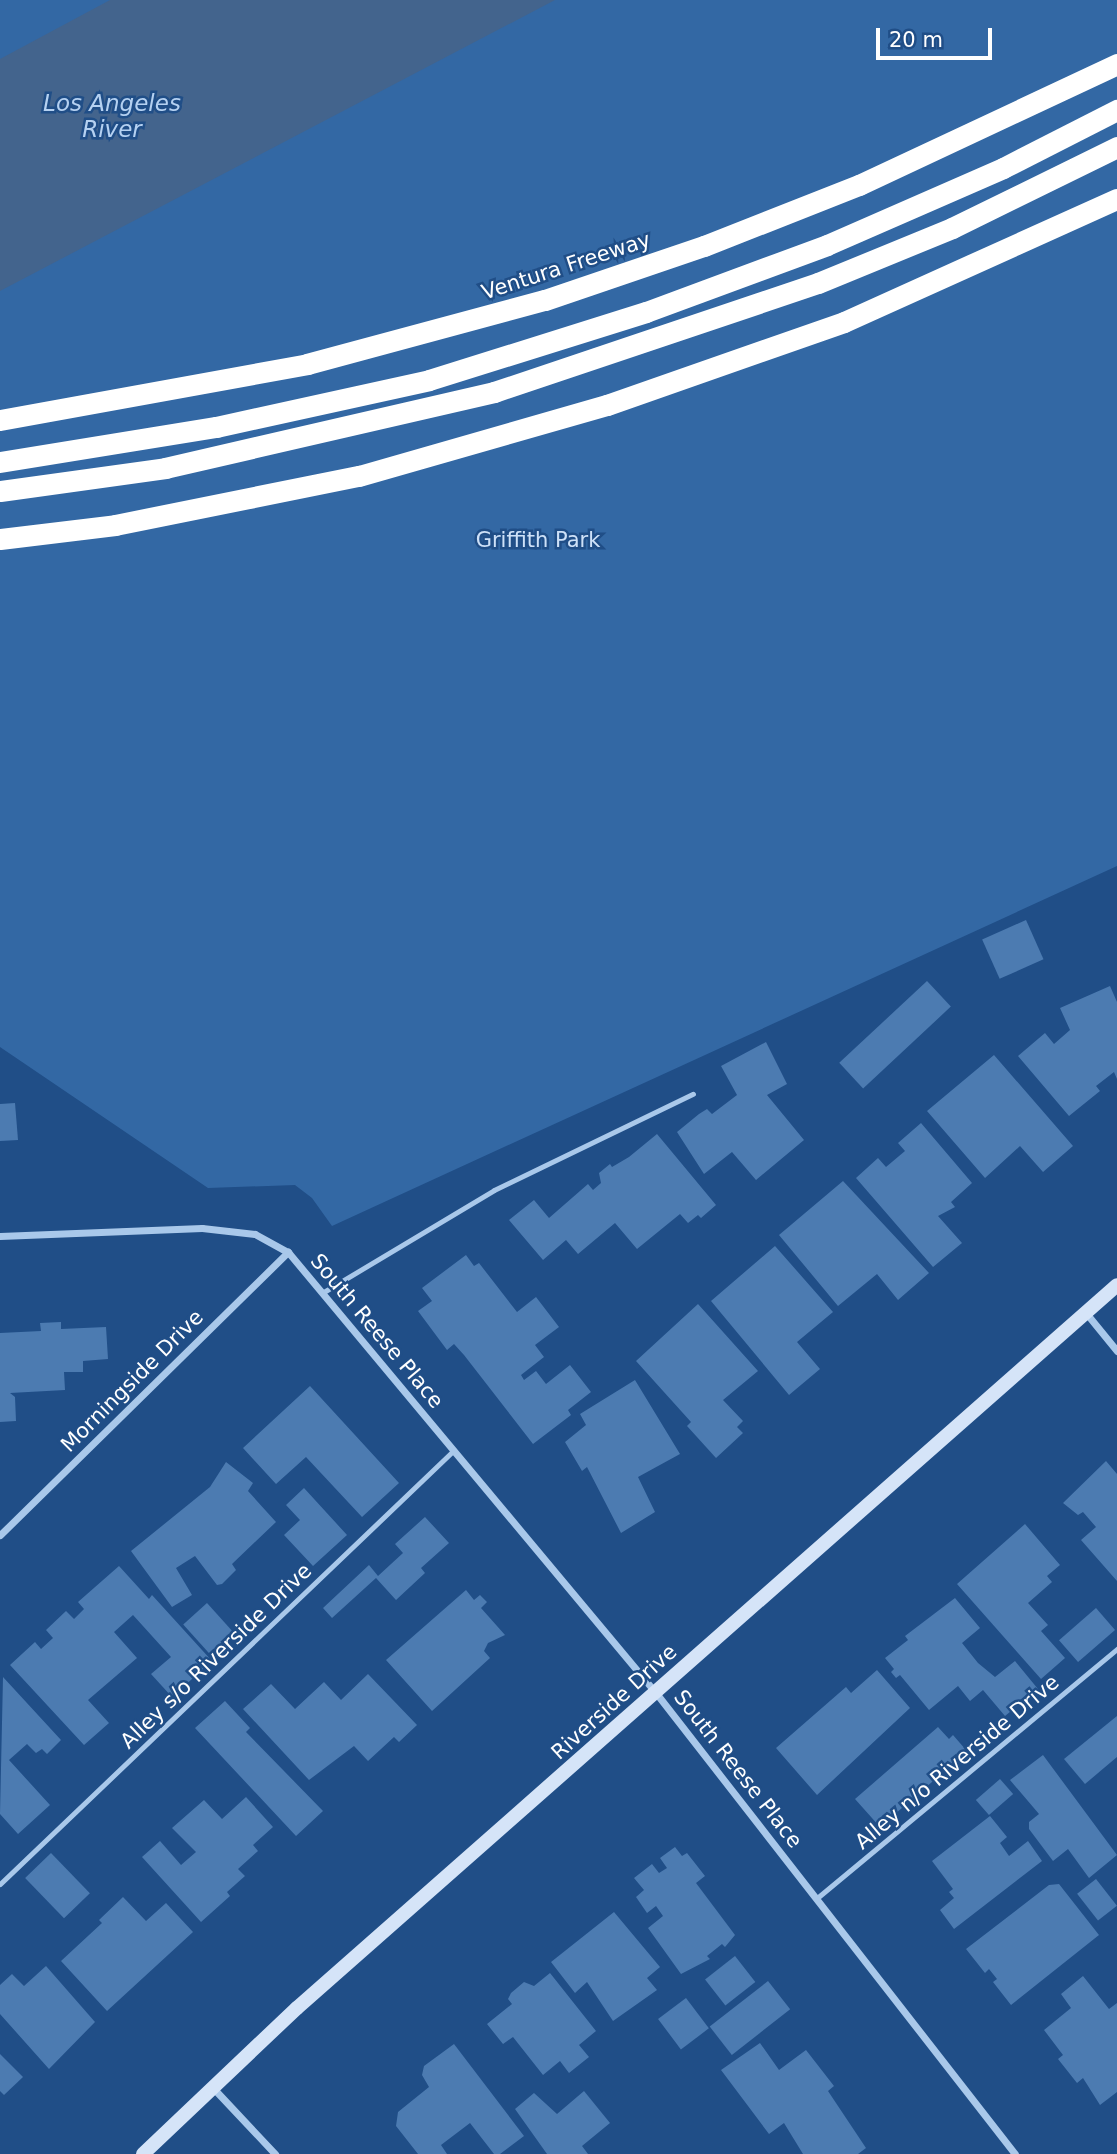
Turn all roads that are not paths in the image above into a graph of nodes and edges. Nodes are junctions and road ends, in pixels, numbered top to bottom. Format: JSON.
{"nodes":[{"id":1,"x":1117,"y":64,"type":"edge"},
{"id":2,"x":1117,"y":110,"type":"edge"},
{"id":3,"x":1117,"y":146,"type":"edge"},
{"id":4,"x":1117,"y":199,"type":"edge"},
{"id":5,"x":0,"y":420,"type":"edge"},
{"id":6,"x":0,"y":462,"type":"edge"},
{"id":7,"x":0,"y":491,"type":"edge"},
{"id":8,"x":0,"y":540,"type":"edge"},
{"id":9,"x":693,"y":1094,"type":"dead end"},
{"id":10,"x":0,"y":1236,"type":"edge"},
{"id":11,"x":288,"y":1252,"type":"junction"},
{"id":12,"x":1117,"y":1285,"type":"edge"},
{"id":13,"x":322,"y":1293,"type":"junction"},
{"id":14,"x":1086,"y":1313,"type":"junction"},
{"id":15,"x":1117,"y":1351,"type":"edge"},
{"id":16,"x":454,"y":1450,"type":"junction"},
{"id":17,"x":0,"y":1535,"type":"edge"},
{"id":18,"x":1117,"y":1649,"type":"edge"},
{"id":19,"x":656,"y":1693,"type":"junction"},
{"id":20,"x":0,"y":1884,"type":"edge"},
{"id":21,"x":817,"y":1898,"type":"junction"},
{"id":22,"x":215,"y":2090,"type":"junction"},
{"id":23,"x":143,"y":2154,"type":"edge"},
{"id":24,"x":275,"y":2154,"type":"edge"},
{"id":25,"x":1015,"y":2154,"type":"edge"}],
"edges":[{"from":1,"to":5,"type":"highway","name":"Ventura Freeway"},
{"from":2,"to":6,"type":"highway"},
{"from":3,"to":7,"type":"highway"},
{"from":4,"to":8,"type":"highway"},
{"from":9,"to":13,"type":"lane"},
{"from":10,"to":11,"type":"street"},
{"from":11,"to":13,"type":"street","name":"South Reese Place"},
{"from":11,"to":17,"type":"street","name":"Morningside Drive"},
{"from":12,"to":14,"type":"main road","name":"Riverside Drive"},
{"from":13,"to":16,"type":"street","name":"South Reese Place"},
{"from":14,"to":15,"type":"street"},
{"from":14,"to":19,"type":"main road","name":"Riverside Drive"},
{"from":16,"to":19,"type":"street","name":"South Reese Place"},
{"from":16,"to":20,"type":"lane","name":"Alley s/o Riverside Drive"},
{"from":18,"to":21,"type":"lane","name":"Alley n/o Riverside Drive"},
{"from":19,"to":21,"type":"street","name":"South Reese Place"},
{"from":19,"to":22,"type":"main road","name":"Riverside Drive"},
{"from":21,"to":25,"type":"street","name":"South Reese Place"},
{"from":22,"to":23,"type":"main road","name":"Riverside Drive"},
{"from":22,"to":24,"type":"street"}]}
